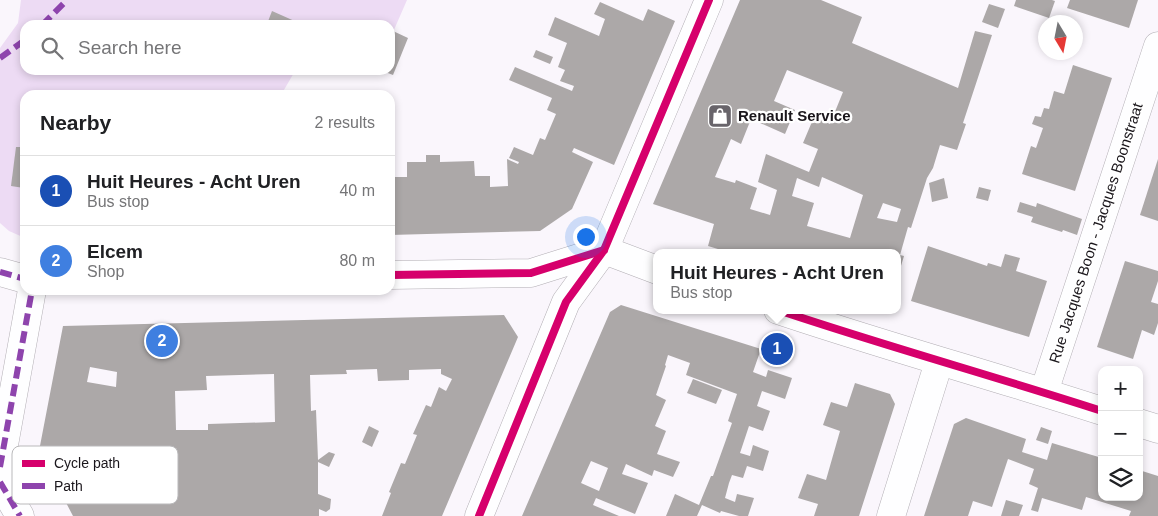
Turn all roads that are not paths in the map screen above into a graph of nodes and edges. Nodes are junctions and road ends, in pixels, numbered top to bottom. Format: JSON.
{"nodes":[{"id":1,"x":709,"y":0,"type":"edge"},
{"id":2,"x":1158,"y":46,"type":"edge"},
{"id":3,"x":604,"y":250,"type":"junction"},
{"id":4,"x":653,"y":268,"type":"edge"},
{"id":5,"x":0,"y":272,"type":"edge"},
{"id":6,"x":395,"y":276,"type":"edge"},
{"id":7,"x":20,"y":278,"type":"edge"},
{"id":8,"x":31,"y":295,"type":"edge"},
{"id":9,"x":790,"y":314,"type":"edge"},
{"id":10,"x":939,"y":362,"type":"junction"},
{"id":11,"x":1044,"y":392,"type":"junction"},
{"id":12,"x":1098,"y":410,"type":"edge"},
{"id":13,"x":1143,"y":424,"type":"edge"},
{"id":14,"x":1158,"y":429,"type":"edge"},
{"id":15,"x":0,"y":467,"type":"edge"},
{"id":16,"x":0,"y":482,"type":"edge"},
{"id":17,"x":12,"y":502,"type":"edge"},
{"id":18,"x":13,"y":504,"type":"edge"},
{"id":19,"x":20,"y":516,"type":"edge"},
{"id":20,"x":479,"y":516,"type":"edge"},
{"id":21,"x":891,"y":516,"type":"edge"}],
"edges":[{"from":1,"to":3,"type":"street"},
{"from":2,"to":11,"type":"street","name":"Rue Jacques Boon - Jacques Boonstraat"},
{"from":3,"to":4,"type":"street"},
{"from":3,"to":6,"type":"street"},
{"from":3,"to":20,"type":"street"},
{"from":5,"to":7,"type":"street"},
{"from":8,"to":15,"type":"street"},
{"from":9,"to":10,"type":"street"},
{"from":10,"to":11,"type":"street"},
{"from":10,"to":21,"type":"street"},
{"from":11,"to":12,"type":"street"},
{"from":13,"to":14,"type":"street"},
{"from":16,"to":17,"type":"street"},
{"from":18,"to":19,"type":"street"}]}
